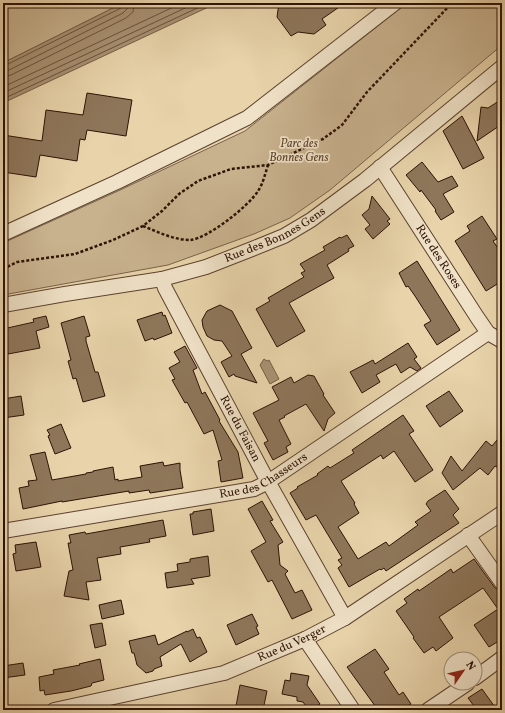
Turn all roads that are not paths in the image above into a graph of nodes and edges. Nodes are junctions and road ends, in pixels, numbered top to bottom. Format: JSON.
{"nodes":[{"id":1,"x":395,"y":3,"type":"edge"},
{"id":2,"x":502,"y":67,"type":"edge"},
{"id":3,"x":380,"y":167,"type":"junction"},
{"id":4,"x":3,"y":234,"type":"edge"},
{"id":5,"x":162,"y":279,"type":"junction"},
{"id":6,"x":3,"y":305,"type":"edge"},
{"id":7,"x":488,"y":333,"type":"junction"},
{"id":8,"x":502,"y":341,"type":"edge"},
{"id":9,"x":268,"y":482,"type":"junction"},
{"id":10,"x":502,"y":513,"type":"edge"},
{"id":11,"x":3,"y":531,"type":"edge"},
{"id":12,"x":468,"y":535,"type":"junction"},
{"id":13,"x":502,"y":583,"type":"edge"},
{"id":14,"x":345,"y":618,"type":"junction"},
{"id":15,"x":305,"y":639,"type":"junction"},
{"id":16,"x":456,"y":691,"type":"edge"},
{"id":17,"x":54,"y":710,"type":"edge"},
{"id":18,"x":352,"y":710,"type":"edge"},
{"id":19,"x":428,"y":710,"type":"edge"}],
"edges":[{"from":1,"to":4,"type":"street"},
{"from":2,"to":3,"type":"street","name":"Rue des Bonnes Gens"},
{"from":3,"to":5,"type":"street","name":"Rue des Bonnes Gens"},
{"from":3,"to":7,"type":"street","name":"Rue des Roses"},
{"from":5,"to":6,"type":"street","name":"Rue des Bonnes Gens"},
{"from":5,"to":9,"type":"street","name":"Rue du Faisan"},
{"from":7,"to":8,"type":"street","name":"Rue des Roses"},
{"from":7,"to":9,"type":"street","name":"Rue des Chasseurs"},
{"from":9,"to":11,"type":"street","name":"Rue des Chasseurs"},
{"from":9,"to":14,"type":"street","name":"Rue du Faisan"},
{"from":10,"to":12,"type":"street","name":"Rue du Verger"},
{"from":12,"to":13,"type":"street"},
{"from":12,"to":14,"type":"street","name":"Rue du Verger"},
{"from":14,"to":15,"type":"street","name":"Rue du Verger"},
{"from":15,"to":17,"type":"street","name":"Rue du Verger"},
{"from":15,"to":18,"type":"street"},
{"from":16,"to":19,"type":"street"}]}
